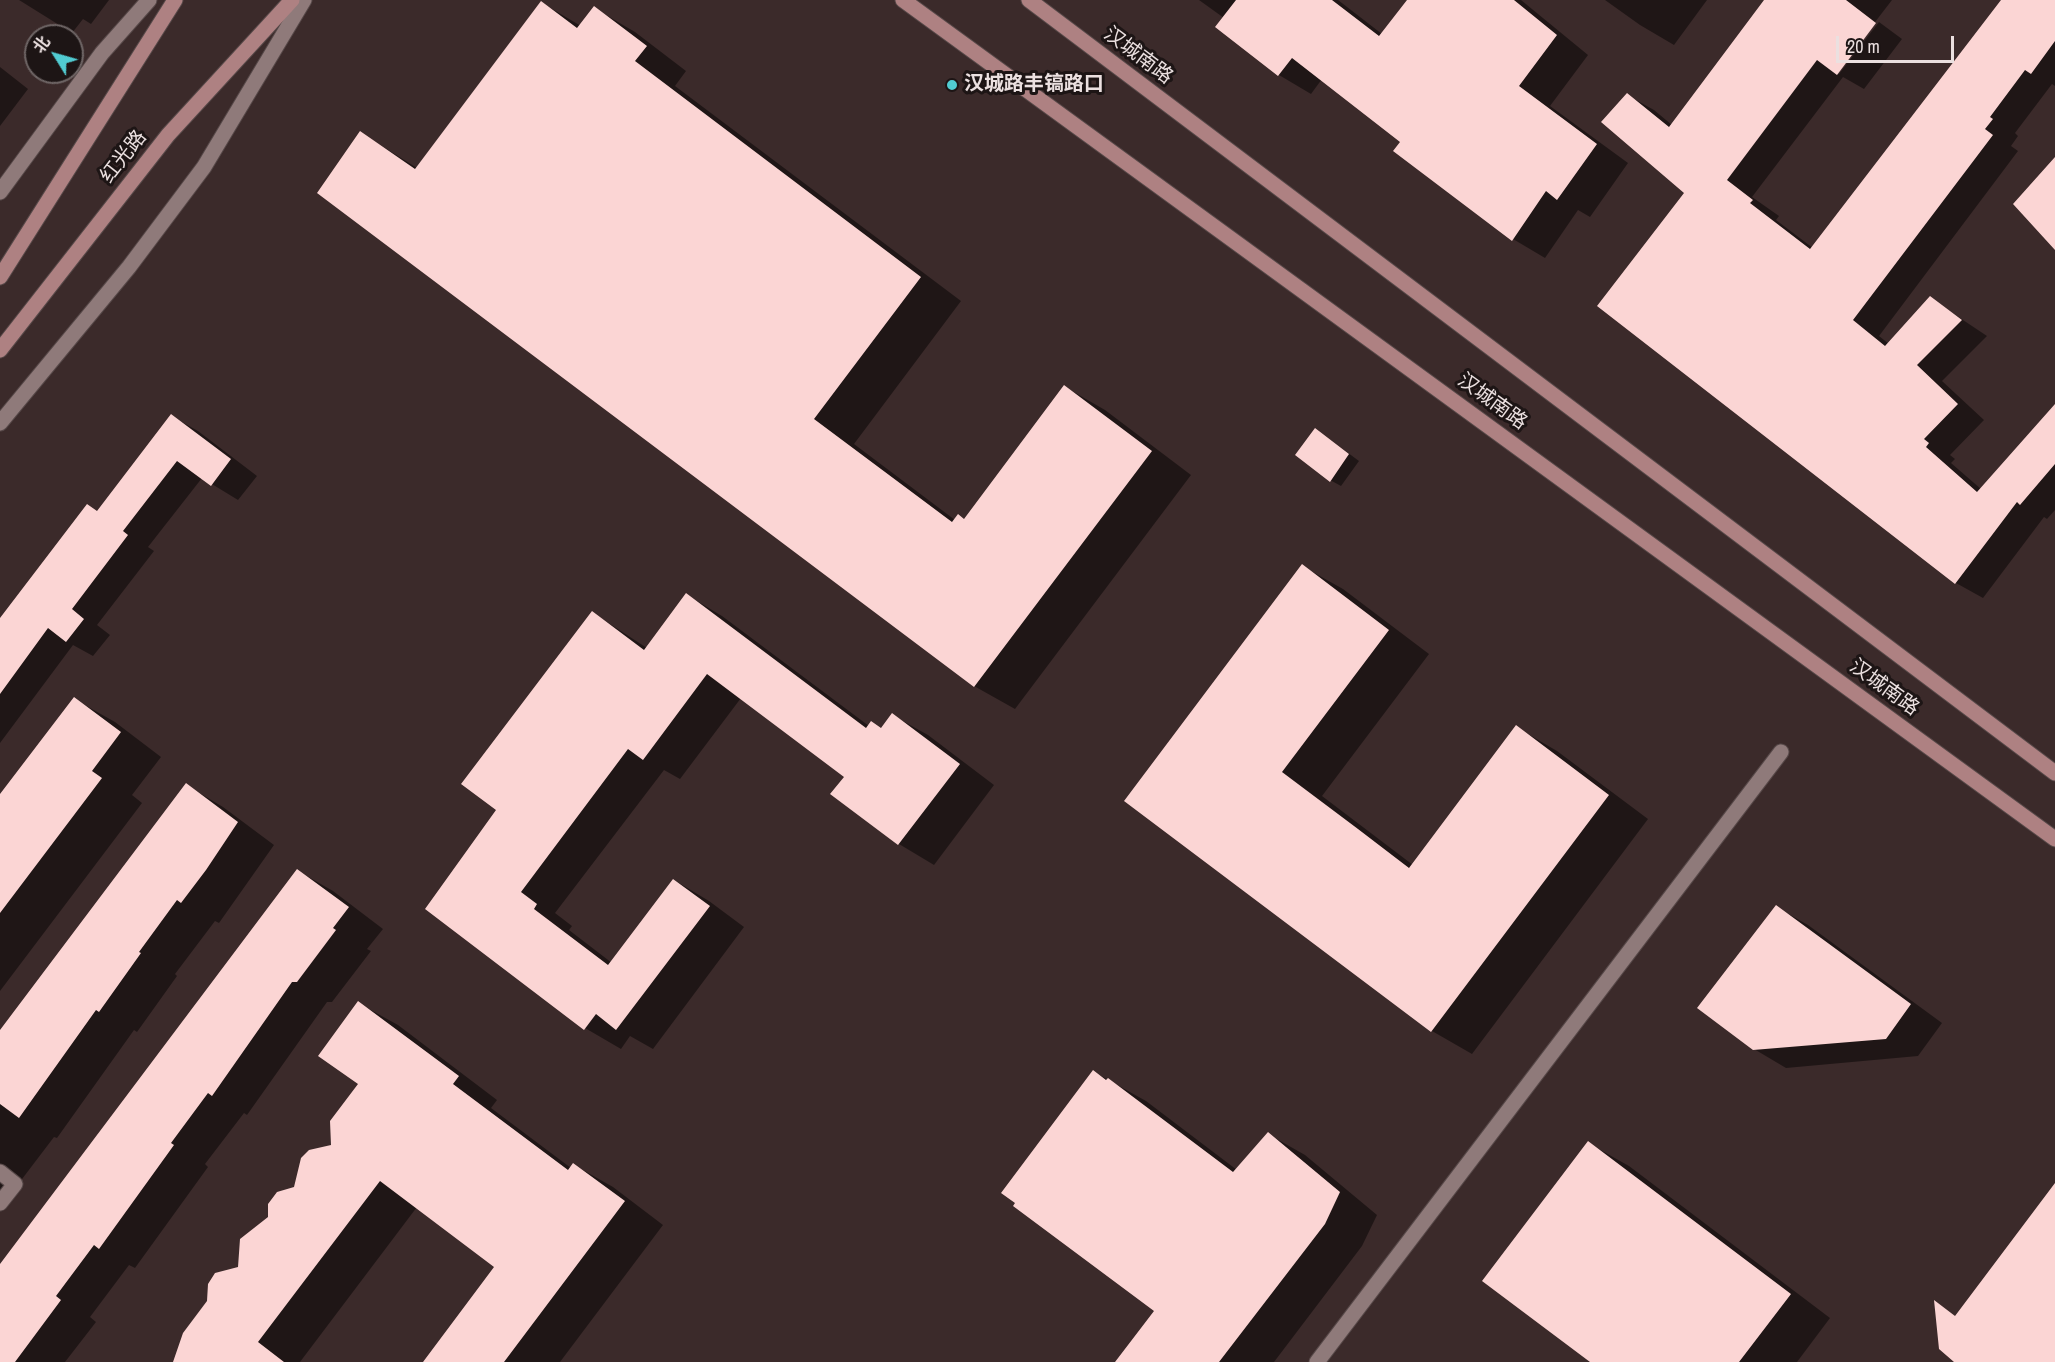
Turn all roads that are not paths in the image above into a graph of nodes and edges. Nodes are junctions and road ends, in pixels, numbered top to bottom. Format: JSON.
{"nodes":[{"id":1,"x":148,"y":0,"type":"edge"},
{"id":2,"x":175,"y":0,"type":"edge"},
{"id":3,"x":292,"y":0,"type":"edge"},
{"id":4,"x":304,"y":0,"type":"edge"},
{"id":5,"x":903,"y":0,"type":"edge"},
{"id":6,"x":1029,"y":0,"type":"edge"},
{"id":7,"x":0,"y":192,"type":"edge"},
{"id":8,"x":0,"y":277,"type":"edge"},
{"id":9,"x":0,"y":350,"type":"edge"},
{"id":10,"x":0,"y":423,"type":"edge"},
{"id":11,"x":1781,"y":752,"type":"dead end"},
{"id":12,"x":2055,"y":773,"type":"edge"},
{"id":13,"x":2055,"y":839,"type":"edge"},
{"id":14,"x":0,"y":1172,"type":"edge"},
{"id":15,"x":0,"y":1203,"type":"edge"},
{"id":16,"x":1317,"y":1362,"type":"edge"}],
"edges":[{"from":1,"to":7,"type":"street"},
{"from":2,"to":8,"type":"main road","name":"红光路"},
{"from":3,"to":9,"type":"main road","name":"红光路"},
{"from":4,"to":10,"type":"street"},
{"from":5,"to":13,"type":"main road","name":"汉城南路"},
{"from":6,"to":12,"type":"main road","name":"汉城南路"},
{"from":11,"to":16,"type":"street"},
{"from":14,"to":15,"type":"street"}]}
